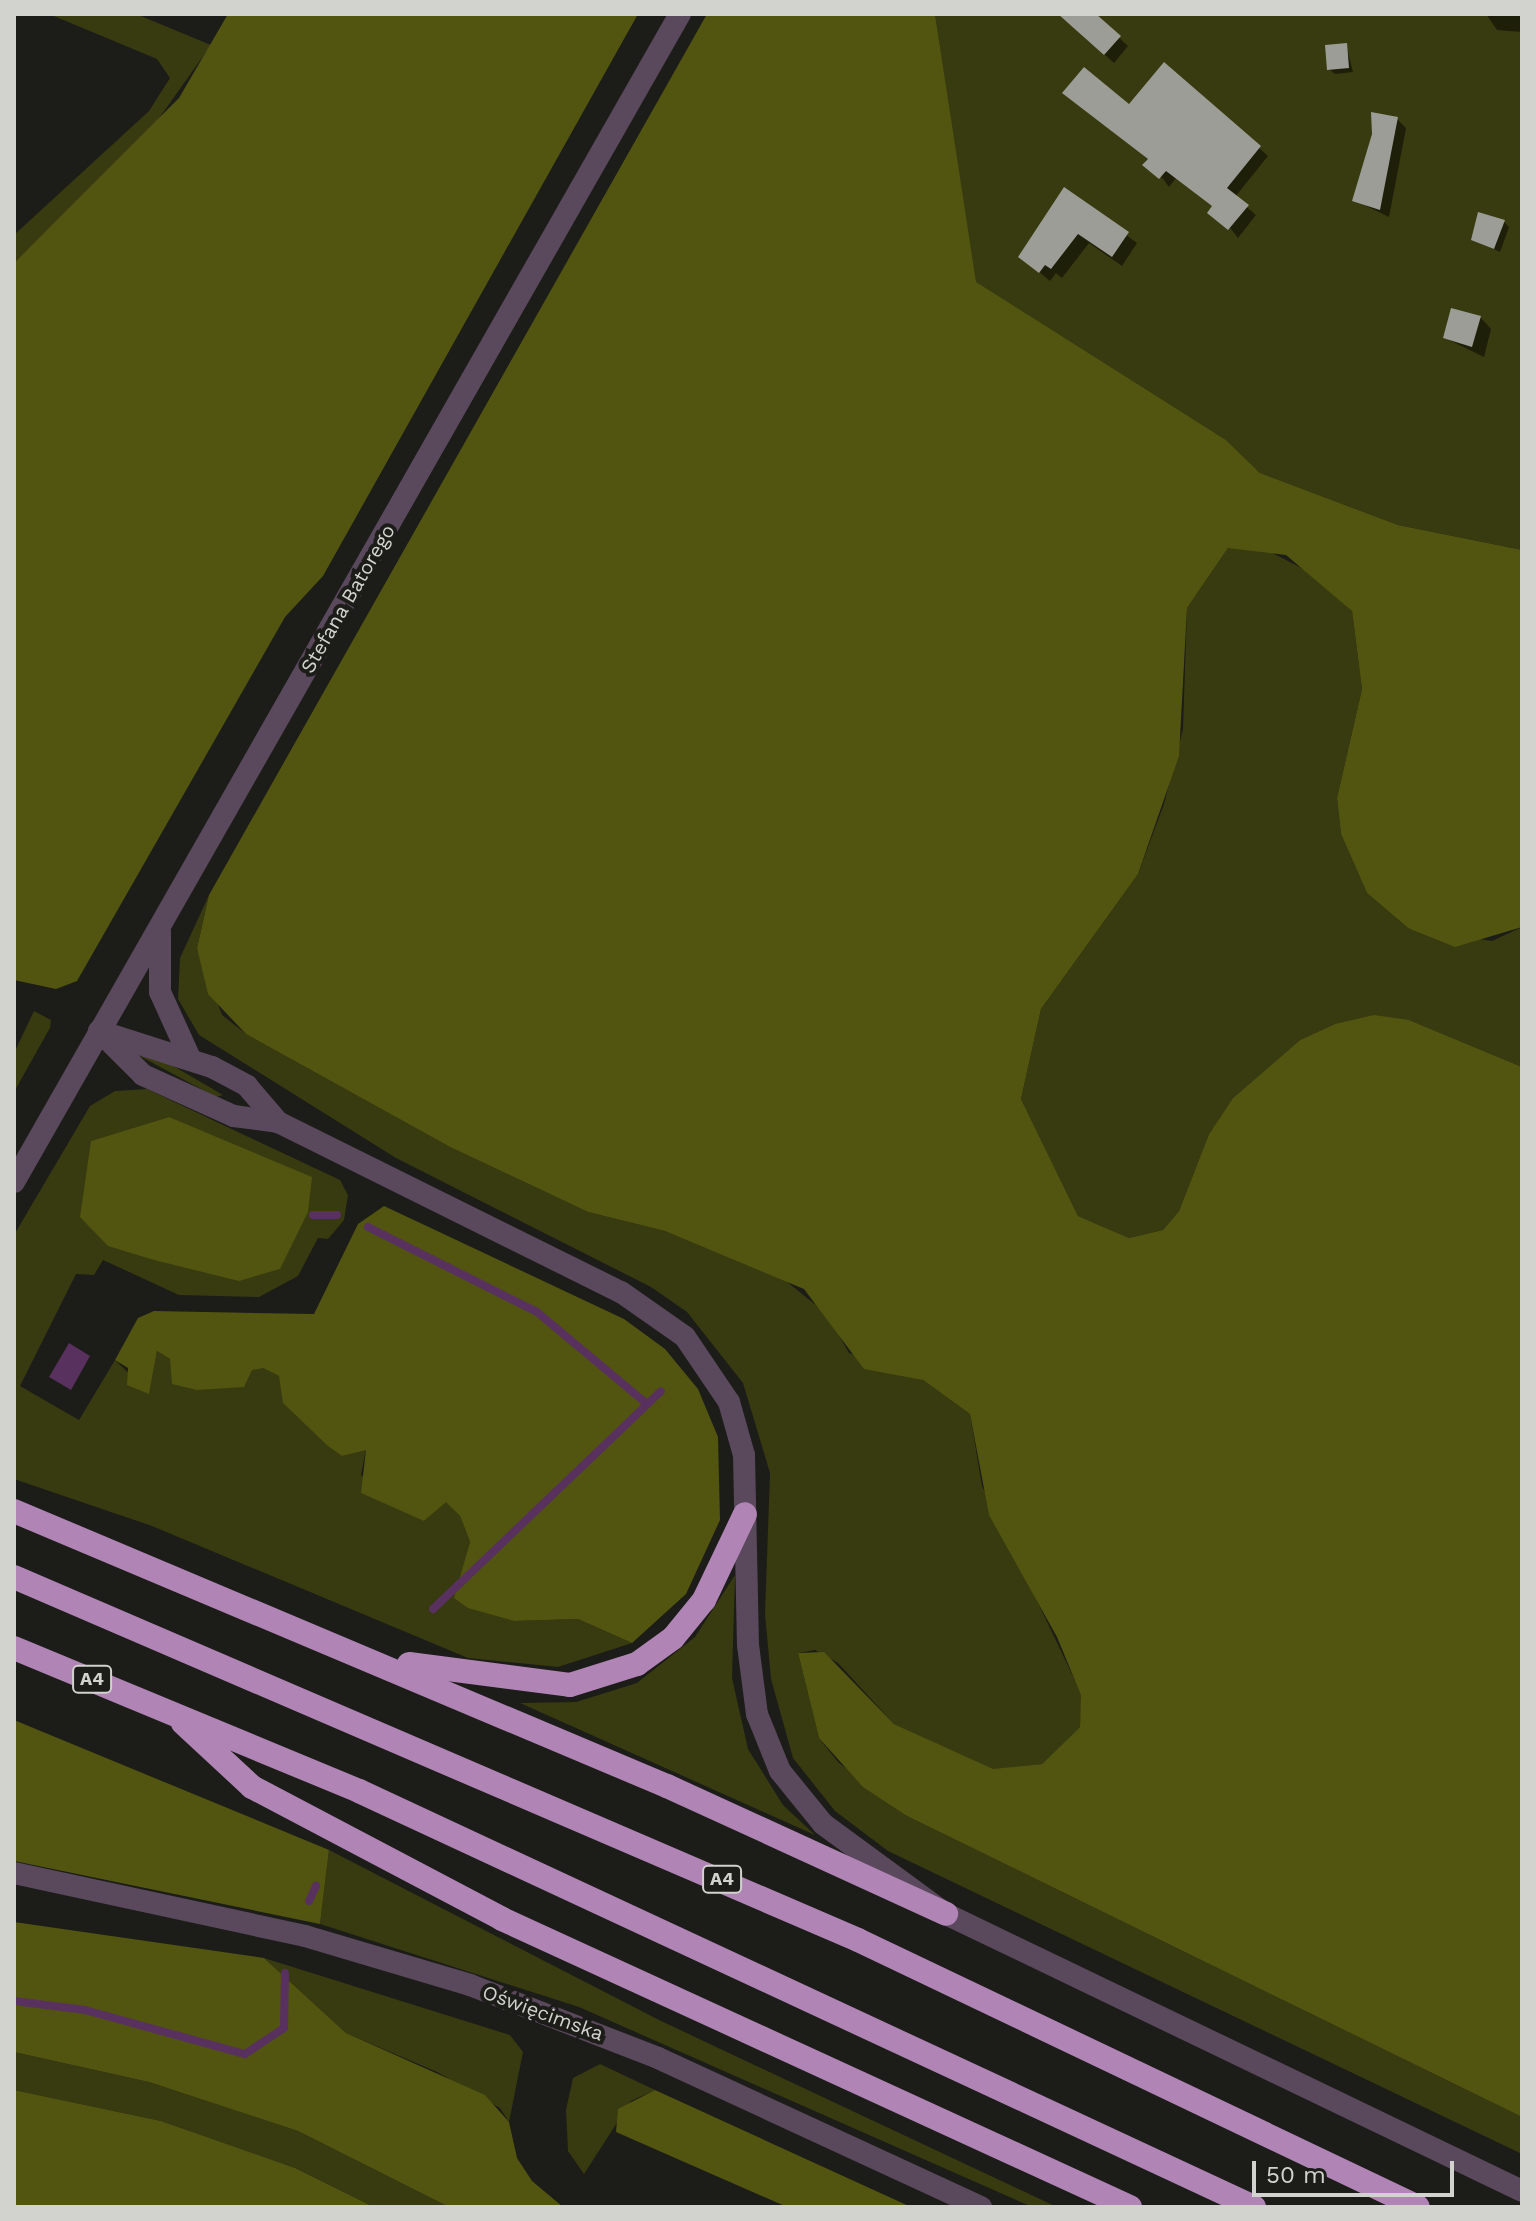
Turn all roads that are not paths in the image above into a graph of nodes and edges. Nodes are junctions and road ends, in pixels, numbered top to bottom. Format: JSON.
{"nodes":[{"id":1,"x":680,"y":14,"type":"edge"},
{"id":2,"x":160,"y":926,"type":"junction"},
{"id":3,"x":99,"y":1031,"type":"junction"},
{"id":4,"x":189,"y":1056,"type":"junction"},
{"id":5,"x":278,"y":1122,"type":"junction"},
{"id":6,"x":14,"y":1182,"type":"edge"},
{"id":7,"x":14,"y":1511,"type":"edge"},
{"id":8,"x":745,"y":1514,"type":"junction"},
{"id":9,"x":14,"y":1577,"type":"edge"},
{"id":10,"x":14,"y":1648,"type":"edge"},
{"id":11,"x":361,"y":1655,"type":"junction"},
{"id":12,"x":169,"y":1711,"type":"junction"},
{"id":13,"x":14,"y":1873,"type":"edge"},
{"id":14,"x":14,"y":1883,"type":"edge"},
{"id":15,"x":81,"y":1890,"type":"junction"},
{"id":16,"x":946,"y":1914,"type":"junction"},
{"id":17,"x":1522,"y":2191,"type":"edge"},
{"id":18,"x":981,"y":2207,"type":"edge"},
{"id":19,"x":1130,"y":2207,"type":"edge"},
{"id":20,"x":1254,"y":2207,"type":"edge"},
{"id":21,"x":1418,"y":2207,"type":"edge"}],
"edges":[{"from":1,"to":2,"type":"street","name":"Stefana Batorego"},
{"from":2,"to":3,"type":"street","name":"Stefana Batorego"},
{"from":2,"to":4,"type":"street"},
{"from":3,"to":4,"type":"street"},
{"from":3,"to":5,"type":"street"},
{"from":3,"to":6,"type":"street","name":"Stefana Batorego"},
{"from":4,"to":5,"type":"street"},
{"from":5,"to":8,"type":"street"},
{"from":7,"to":11,"type":"highway"},
{"from":8,"to":11,"type":"highway"},
{"from":8,"to":16,"type":"street"},
{"from":9,"to":21,"type":"highway","number":"A4"},
{"from":10,"to":12,"type":"highway","number":"A4"},
{"from":11,"to":16,"type":"highway"},
{"from":12,"to":19,"type":"highway"},
{"from":12,"to":20,"type":"highway","number":"A4"},
{"from":13,"to":15,"type":"street","name":"Oświęcimska"},
{"from":14,"to":15,"type":"street","name":"Oświęcimska"},
{"from":15,"to":18,"type":"street","name":"Oświęcimska"},
{"from":16,"to":17,"type":"street"}]}
